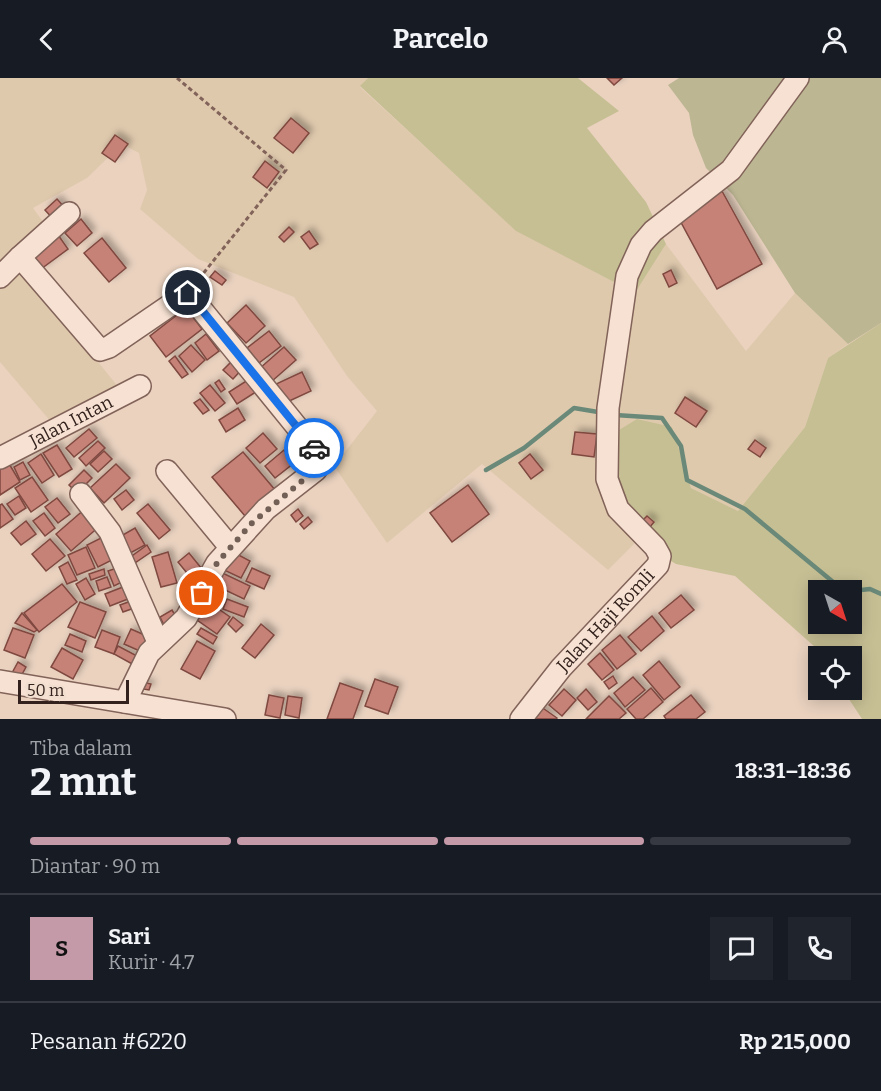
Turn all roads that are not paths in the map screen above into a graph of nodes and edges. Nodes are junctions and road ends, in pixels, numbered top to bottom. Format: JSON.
{"nodes":[{"id":1,"x":798,"y":78,"type":"edge"},
{"id":2,"x":69,"y":213,"type":"dead end"},
{"id":3,"x":20,"y":257,"type":"junction"},
{"id":4,"x":0,"y":277,"type":"edge"},
{"id":5,"x":140,"y":386,"type":"dead end"},
{"id":6,"x":0,"y":458,"type":"edge"},
{"id":7,"x":167,"y":471,"type":"dead end"},
{"id":8,"x":81,"y":495,"type":"dead end"},
{"id":9,"x":230,"y":547,"type":"junction"},
{"id":10,"x":158,"y":642,"type":"junction"},
{"id":11,"x":0,"y":681,"type":"edge"},
{"id":12,"x":126,"y":702,"type":"junction"},
{"id":13,"x":225,"y":719,"type":"edge"},
{"id":14,"x":520,"y":719,"type":"edge"}],
"edges":[{"from":1,"to":14,"type":"street","name":"Jalan Haji Romli"},
{"from":2,"to":3,"type":"street"},
{"from":3,"to":4,"type":"street"},
{"from":3,"to":9,"type":"street"},
{"from":5,"to":6,"type":"street","name":"Jalan Intan"},
{"from":7,"to":9,"type":"street"},
{"from":8,"to":10,"type":"street"},
{"from":9,"to":10,"type":"street"},
{"from":10,"to":12,"type":"street"},
{"from":11,"to":12,"type":"street"},
{"from":12,"to":13,"type":"street"}]}
